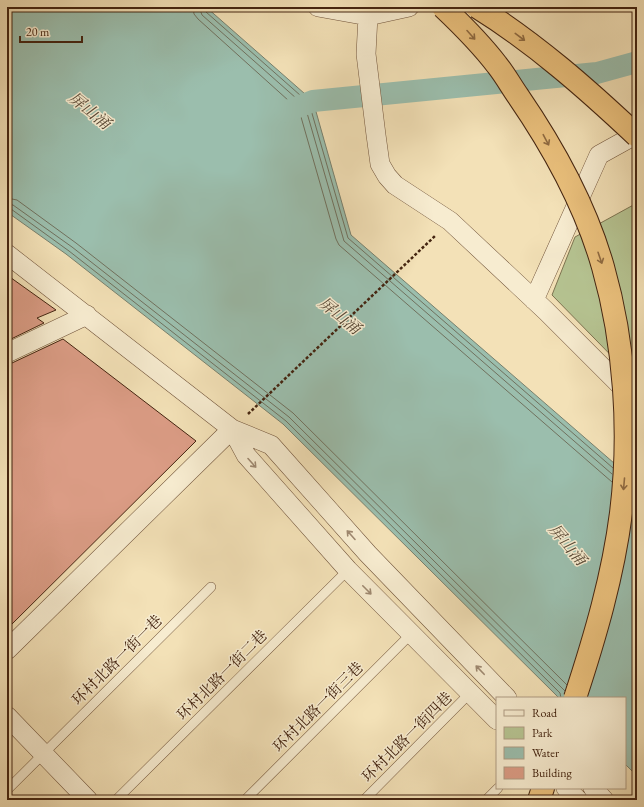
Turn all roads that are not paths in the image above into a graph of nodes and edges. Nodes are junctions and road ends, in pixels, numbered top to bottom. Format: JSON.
{"nodes":[{"id":1,"x":318,"y":7,"type":"edge"},
{"id":2,"x":410,"y":7,"type":"edge"},
{"id":3,"x":444,"y":7,"type":"edge"},
{"id":4,"x":477,"y":7,"type":"edge"},
{"id":5,"x":368,"y":16,"type":"junction"},
{"id":6,"x":637,"y":135,"type":"edge"},
{"id":7,"x":7,"y":254,"type":"edge"},
{"id":8,"x":534,"y":300,"type":"junction"},
{"id":9,"x":87,"y":315,"type":"junction"},
{"id":10,"x":7,"y":353,"type":"edge"},
{"id":11,"x":637,"y":402,"type":"edge"},
{"id":12,"x":232,"y":429,"type":"junction"},
{"id":13,"x":348,"y":570,"type":"junction"},
{"id":14,"x":211,"y":587,"type":"dead end"},
{"id":15,"x":411,"y":634,"type":"junction"},
{"id":16,"x":7,"y":650,"type":"edge"},
{"id":17,"x":470,"y":693,"type":"junction"},
{"id":18,"x":506,"y":697,"type":"edge"},
{"id":19,"x":575,"y":697,"type":"edge"},
{"id":20,"x":7,"y":716,"type":"edge"},
{"id":21,"x":496,"y":719,"type":"edge"},
{"id":22,"x":43,"y":754,"type":"junction"},
{"id":23,"x":497,"y":789,"type":"edge"},
{"id":24,"x":543,"y":789,"type":"edge"},
{"id":25,"x":567,"y":789,"type":"edge"},
{"id":26,"x":594,"y":789,"type":"edge"},
{"id":27,"x":7,"y":790,"type":"edge"},
{"id":28,"x":88,"y":800,"type":"edge"},
{"id":29,"x":116,"y":800,"type":"edge"},
{"id":30,"x":245,"y":800,"type":"edge"},
{"id":31,"x":364,"y":800,"type":"edge"},
{"id":32,"x":486,"y":800,"type":"edge"},
{"id":33,"x":539,"y":800,"type":"edge"},
{"id":34,"x":578,"y":800,"type":"edge"},
{"id":35,"x":604,"y":800,"type":"edge"}],
"edges":[{"from":1,"to":5,"type":"street"},
{"from":2,"to":5,"type":"street"},
{"from":3,"to":19,"type":"highway","one_way":true,"bridge":true},
{"from":4,"to":6,"type":"highway","one_way":true,"bridge":true},
{"from":5,"to":8,"type":"street"},
{"from":6,"to":8,"type":"street"},
{"from":7,"to":9,"type":"street"},
{"from":8,"to":11,"type":"street"},
{"from":9,"to":10,"type":"street"},
{"from":9,"to":12,"type":"street"},
{"from":12,"to":13,"type":"street","one_way":true},
{"from":12,"to":16,"type":"street"},
{"from":18,"to":12,"type":"street","one_way":true},
{"from":13,"to":15,"type":"street","one_way":true},
{"from":13,"to":29,"type":"lane","name":"环村北路一街二巷"},
{"from":14,"to":22,"type":"lane","name":"环村北路一街一巷"},
{"from":15,"to":17,"type":"street"},
{"from":15,"to":30,"type":"lane","name":"环村北路一街三巷"},
{"from":17,"to":21,"type":"street"},
{"from":17,"to":31,"type":"lane","name":"环村北路一街四巷"},
{"from":20,"to":22,"type":"street"},
{"from":22,"to":27,"type":"lane","name":"环村北路一街一巷"},
{"from":22,"to":28,"type":"street"},
{"from":23,"to":32,"type":"lane"},
{"from":24,"to":33,"type":"highway"},
{"from":25,"to":34,"type":"street"},
{"from":26,"to":35,"type":"street"}]}
